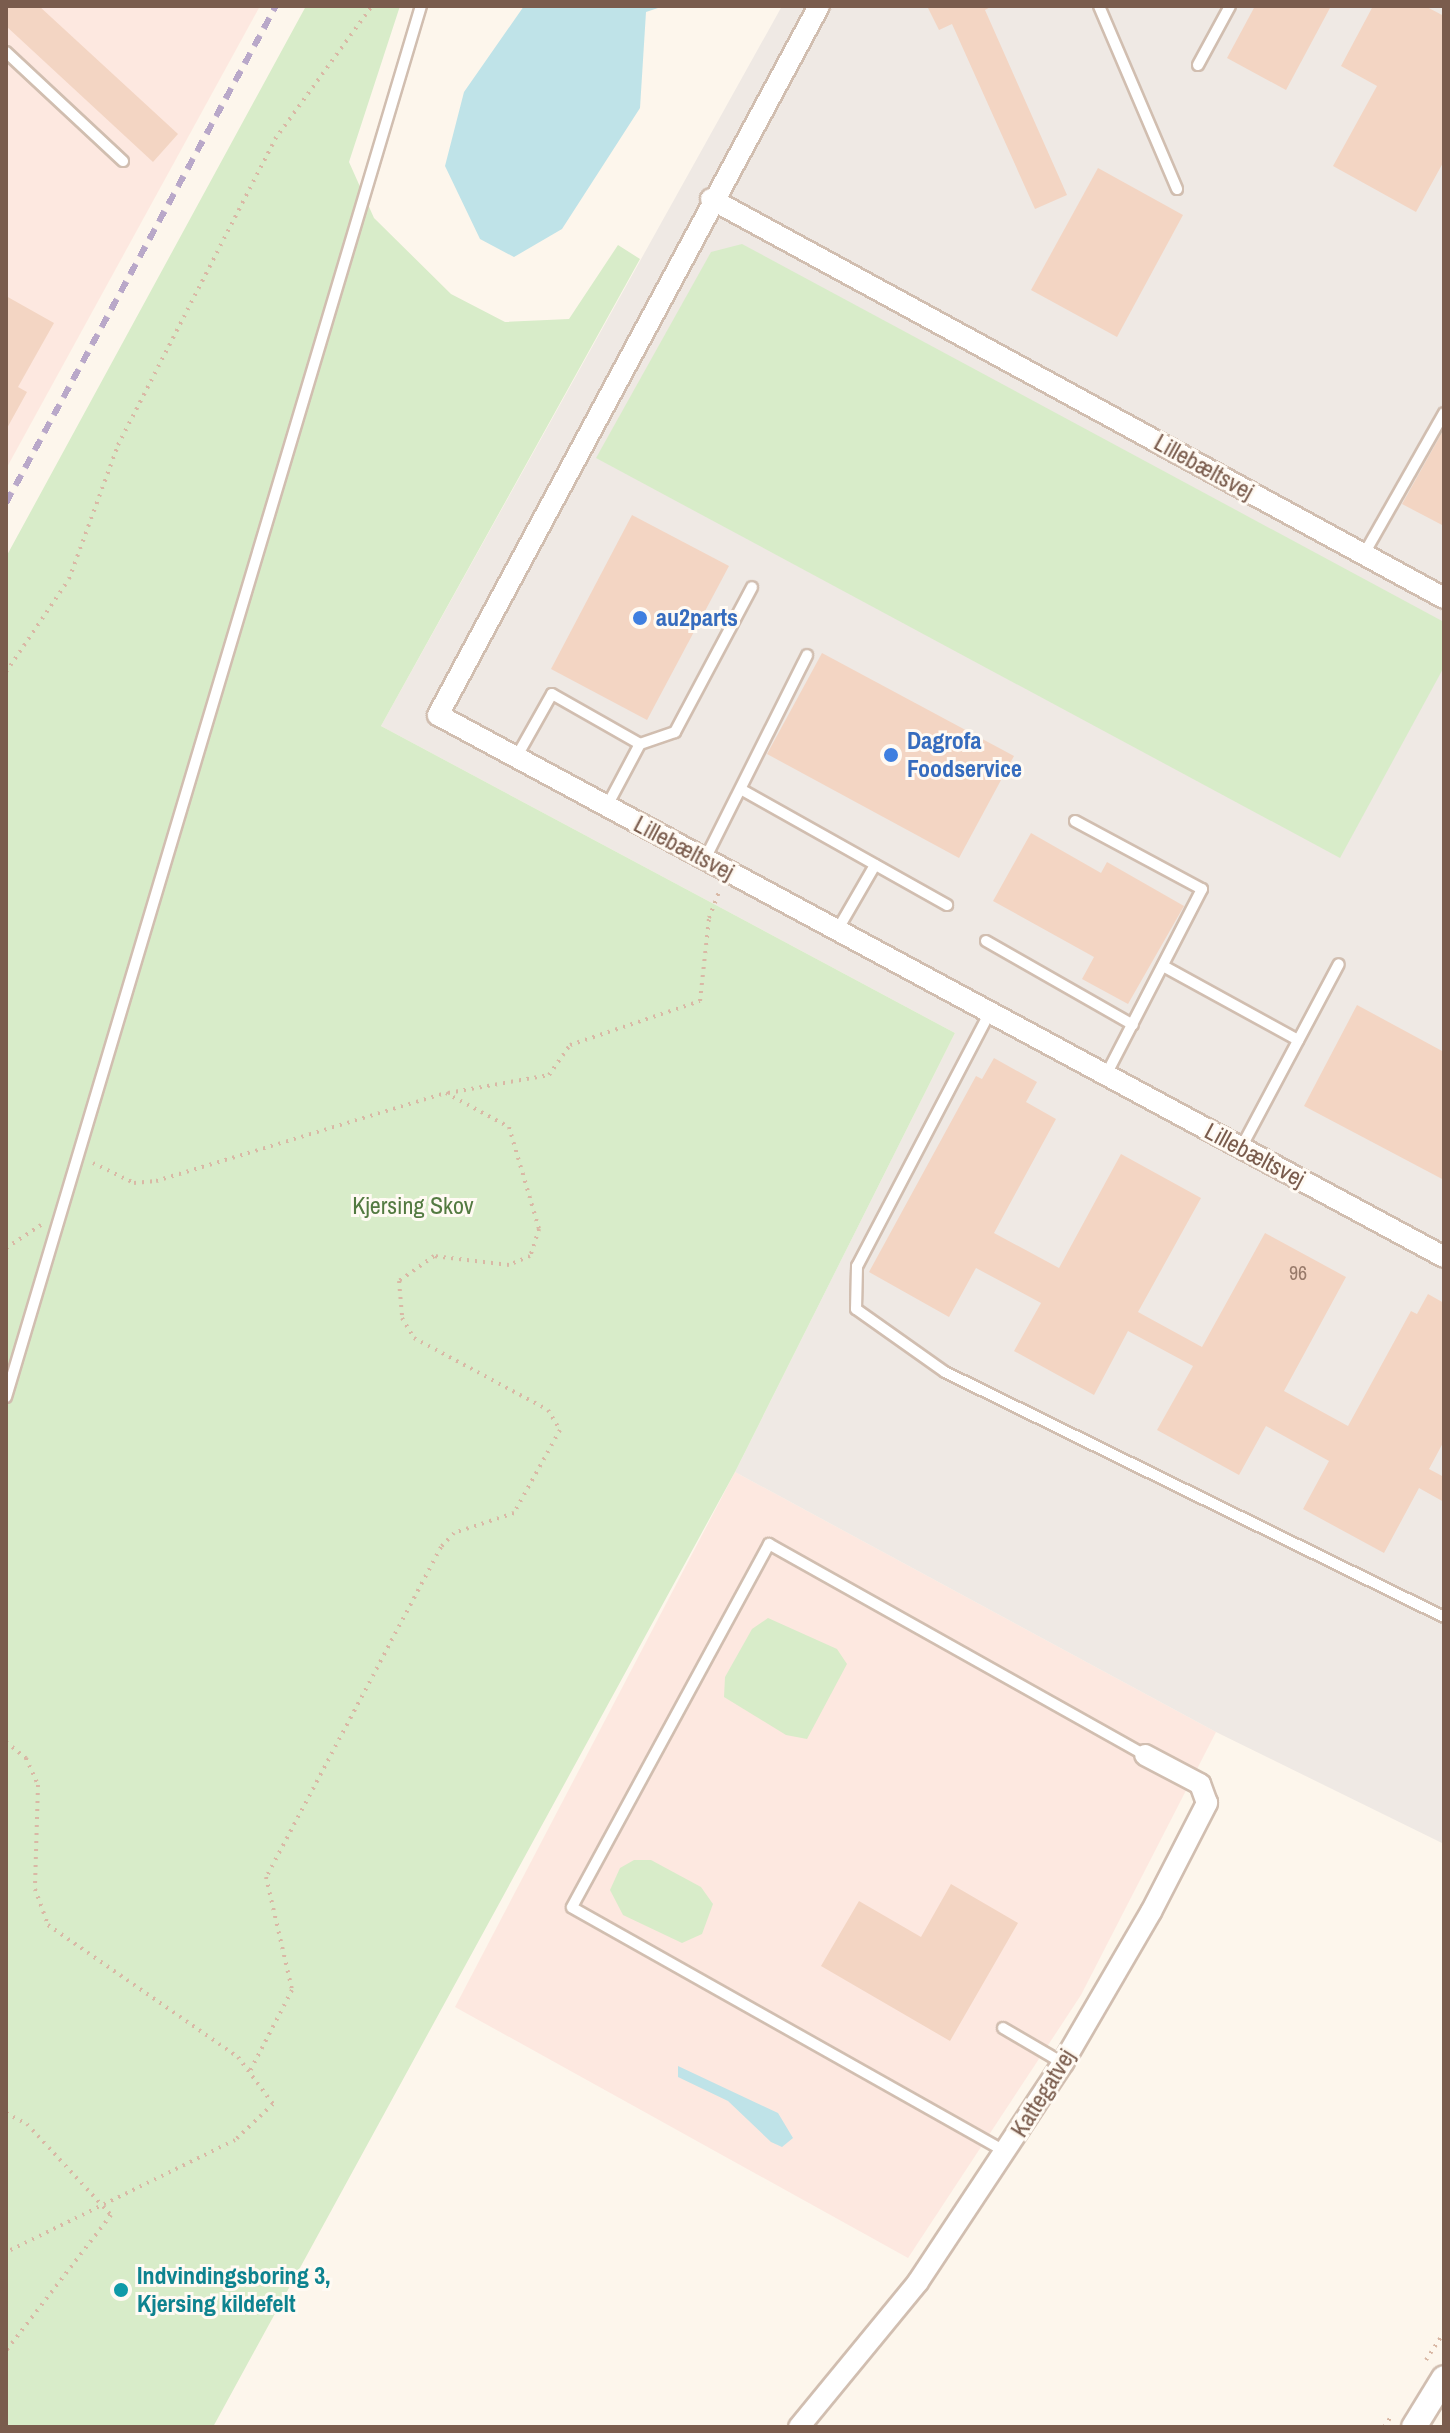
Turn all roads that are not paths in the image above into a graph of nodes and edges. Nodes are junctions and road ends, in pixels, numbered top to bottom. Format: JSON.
{"nodes":[{"id":1,"x":421,"y":6,"type":"edge"},
{"id":2,"x":819,"y":6,"type":"edge"},
{"id":3,"x":1099,"y":6,"type":"edge"},
{"id":4,"x":1230,"y":6,"type":"edge"},
{"id":5,"x":6,"y":52,"type":"edge"},
{"id":6,"x":1198,"y":65,"type":"dead end"},
{"id":7,"x":123,"y":161,"type":"dead end"},
{"id":8,"x":1177,"y":189,"type":"dead end"},
{"id":9,"x":711,"y":199,"type":"junction"},
{"id":10,"x":1444,"y":413,"type":"edge"},
{"id":11,"x":1364,"y":554,"type":"junction"},
{"id":12,"x":752,"y":587,"type":"dead end"},
{"id":13,"x":1444,"y":598,"type":"edge"},
{"id":14,"x":807,"y":655,"type":"dead end"},
{"id":15,"x":640,"y":744,"type":"junction"},
{"id":16,"x":517,"y":756,"type":"junction"},
{"id":17,"x":744,"y":791,"type":"junction"},
{"id":18,"x":607,"y":806,"type":"junction"},
{"id":19,"x":1075,"y":821,"type":"dead end"},
{"id":20,"x":705,"y":859,"type":"junction"},
{"id":21,"x":875,"y":865,"type":"junction"},
{"id":22,"x":947,"y":905,"type":"dead end"},
{"id":23,"x":838,"y":929,"type":"junction"},
{"id":24,"x":986,"y":941,"type":"dead end"},
{"id":25,"x":1339,"y":964,"type":"dead end"},
{"id":26,"x":1165,"y":967,"type":"junction"},
{"id":27,"x":990,"y":1012,"type":"junction"},
{"id":28,"x":1133,"y":1025,"type":"junction"},
{"id":29,"x":1298,"y":1040,"type":"junction"},
{"id":30,"x":1106,"y":1075,"type":"junction"},
{"id":31,"x":1241,"y":1148,"type":"junction"},
{"id":32,"x":1444,"y":1257,"type":"edge"},
{"id":33,"x":6,"y":1397,"type":"edge"},
{"id":34,"x":1444,"y":1617,"type":"edge"},
{"id":35,"x":1145,"y":1755,"type":"joint"},
{"id":36,"x":1003,"y":2028,"type":"dead end"},
{"id":37,"x":1063,"y":2063,"type":"junction"},
{"id":38,"x":1006,"y":2152,"type":"junction"},
{"id":39,"x":1444,"y":2378,"type":"edge"},
{"id":40,"x":799,"y":2427,"type":"edge"},
{"id":41,"x":1414,"y":2427,"type":"edge"}],
"edges":[{"from":1,"to":33,"type":"lane"},
{"from":2,"to":9,"type":"street","name":"Lillebæltsvej"},
{"from":3,"to":8,"type":"lane"},
{"from":4,"to":6,"type":"lane"},
{"from":5,"to":7,"type":"lane"},
{"from":9,"to":11,"type":"street","name":"Lillebæltsvej"},
{"from":9,"to":16,"type":"street","name":"Lillebæltsvej"},
{"from":10,"to":11,"type":"lane"},
{"from":11,"to":13,"type":"street","name":"Lillebæltsvej"},
{"from":12,"to":15,"type":"lane"},
{"from":14,"to":17,"type":"lane"},
{"from":15,"to":16,"type":"lane"},
{"from":15,"to":18,"type":"lane"},
{"from":16,"to":18,"type":"street","name":"Lillebæltsvej"},
{"from":17,"to":20,"type":"lane"},
{"from":17,"to":21,"type":"lane"},
{"from":18,"to":20,"type":"street","name":"Lillebæltsvej"},
{"from":19,"to":26,"type":"lane"},
{"from":20,"to":23,"type":"street","name":"Lillebæltsvej"},
{"from":21,"to":22,"type":"lane"},
{"from":21,"to":23,"type":"lane"},
{"from":23,"to":27,"type":"street","name":"Lillebæltsvej"},
{"from":24,"to":28,"type":"lane"},
{"from":25,"to":29,"type":"lane"},
{"from":26,"to":28,"type":"lane"},
{"from":26,"to":29,"type":"lane"},
{"from":27,"to":30,"type":"street","name":"Lillebæltsvej"},
{"from":27,"to":34,"type":"lane"},
{"from":28,"to":30,"type":"lane"},
{"from":29,"to":31,"type":"lane"},
{"from":30,"to":31,"type":"street","name":"Lillebæltsvej"},
{"from":31,"to":32,"type":"street","name":"Lillebæltsvej"},
{"from":35,"to":37,"type":"street","name":"Kattegatvej"},
{"from":35,"to":38,"type":"lane"},
{"from":36,"to":37,"type":"lane"},
{"from":37,"to":38,"type":"street","name":"Kattegatvej"},
{"from":38,"to":40,"type":"street","name":"Kattegatvej"},
{"from":39,"to":41,"type":"street"}]}
